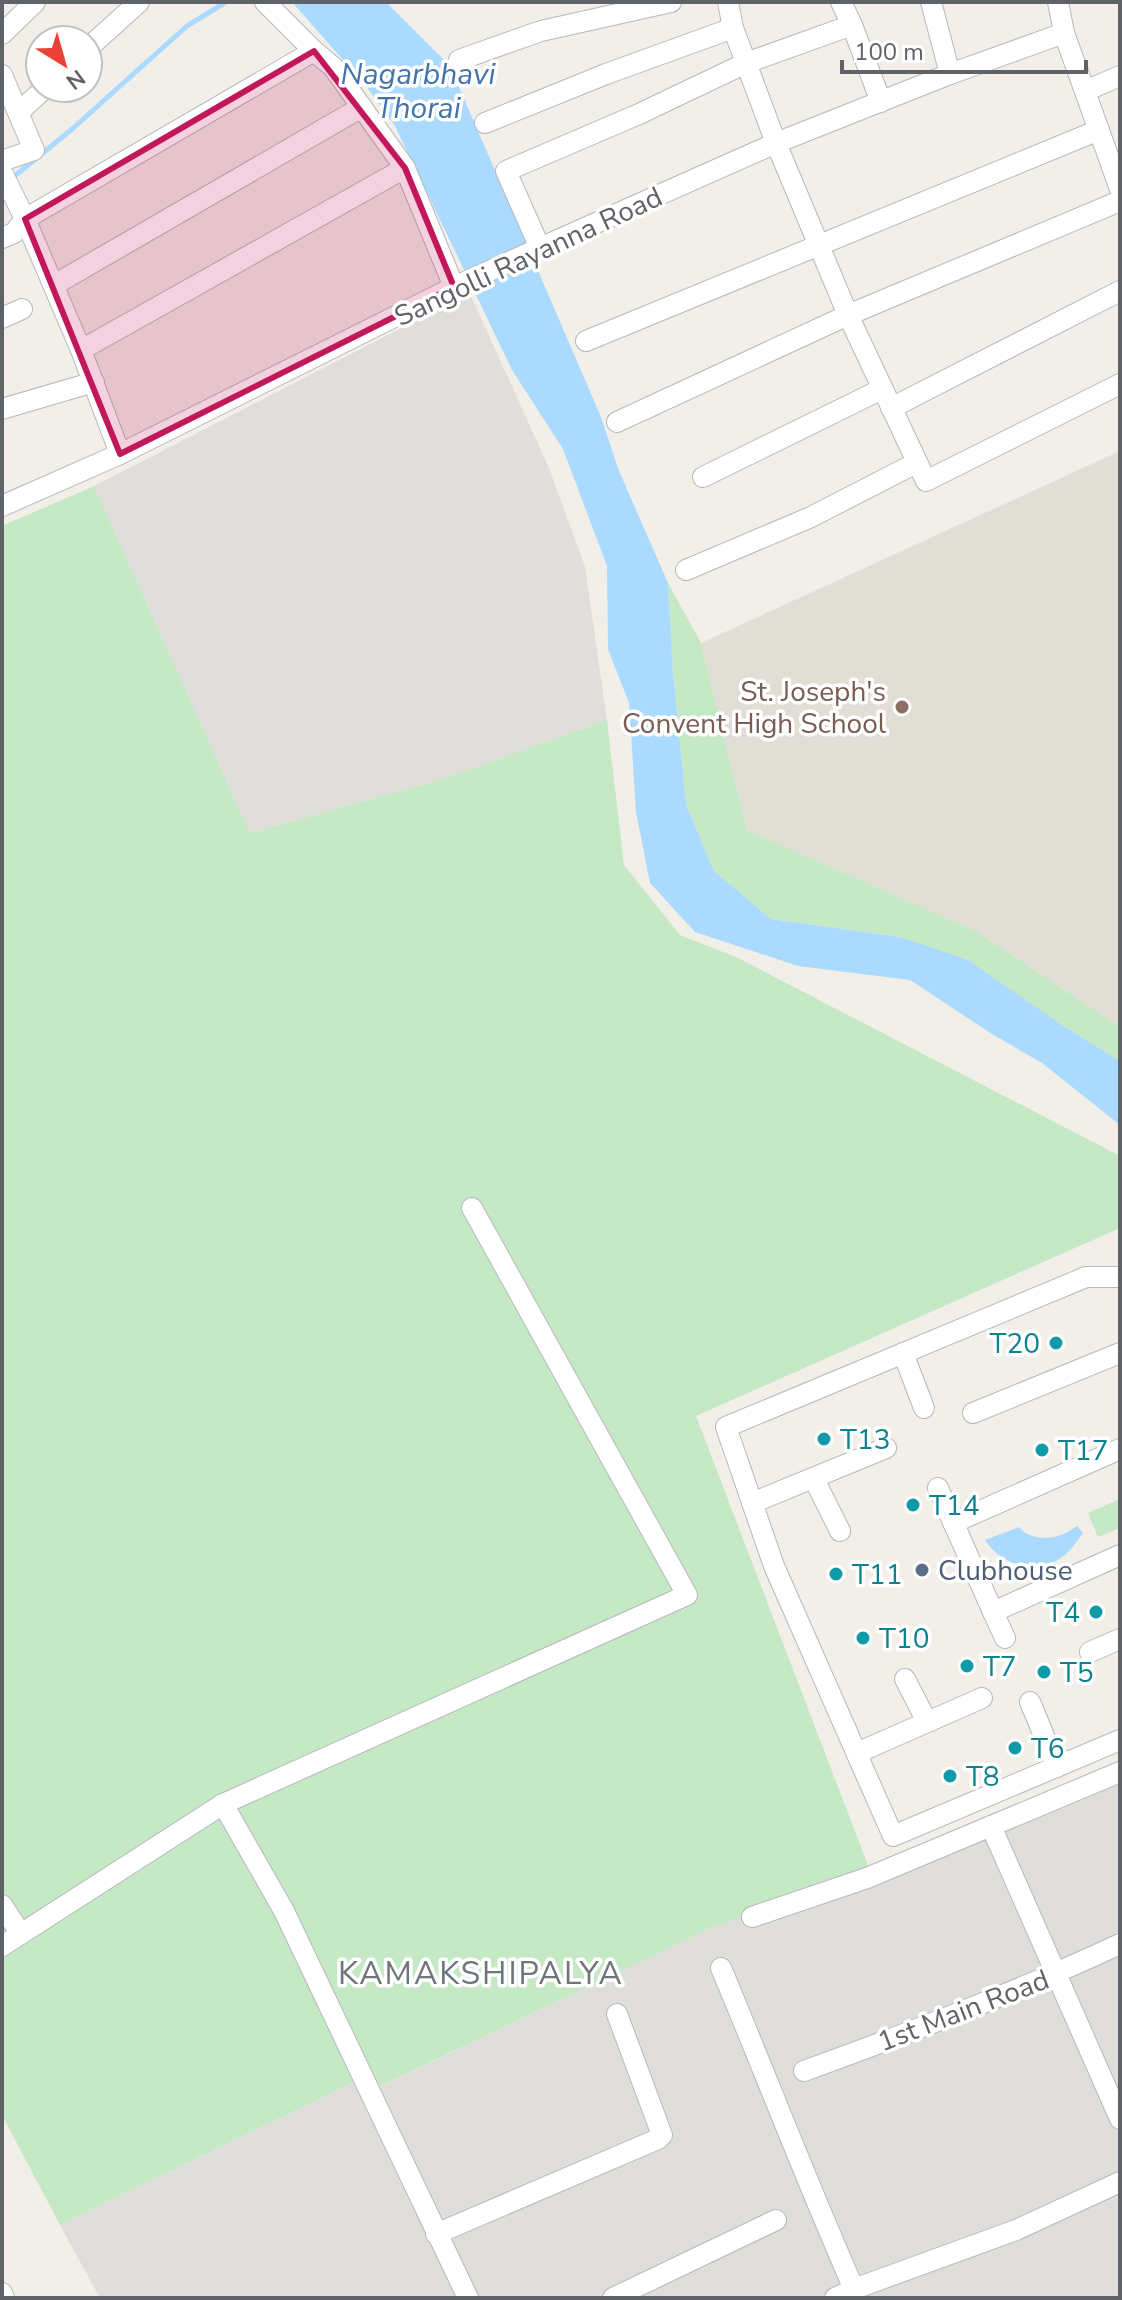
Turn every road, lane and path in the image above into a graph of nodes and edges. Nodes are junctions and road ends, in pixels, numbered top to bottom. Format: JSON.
{"nodes":[{"id":1,"x":35,"y":2,"type":"edge"},
{"id":2,"x":139,"y":2,"type":"edge"},
{"id":3,"x":265,"y":2,"type":"edge"},
{"id":4,"x":671,"y":2,"type":"edge"},
{"id":5,"x":728,"y":2,"type":"edge"},
{"id":6,"x":841,"y":2,"type":"edge"},
{"id":7,"x":931,"y":2,"type":"edge"},
{"id":8,"x":1058,"y":2,"type":"edge"},
{"id":9,"x":852,"y":25,"type":"junction"},
{"id":10,"x":733,"y":28,"type":"junction"},
{"id":11,"x":1064,"y":33,"type":"junction"},
{"id":12,"x":2,"y":34,"type":"edge"},
{"id":13,"x":104,"y":34,"type":"edge"},
{"id":14,"x":314,"y":51,"type":"junction"},
{"id":15,"x":459,"y":60,"type":"dead end"},
{"id":16,"x":746,"y":63,"type":"junction"},
{"id":17,"x":950,"y":74,"type":"junction"},
{"id":18,"x":2,"y":75,"type":"edge"},
{"id":19,"x":1120,"y":76,"type":"edge"},
{"id":20,"x":1085,"y":91,"type":"junction"},
{"id":21,"x":881,"y":102,"type":"junction"},
{"id":22,"x":28,"y":104,"type":"edge"},
{"id":23,"x":362,"y":107,"type":"junction"},
{"id":24,"x":19,"y":112,"type":"junction"},
{"id":25,"x":485,"y":123,"type":"dead end"},
{"id":26,"x":1099,"y":130,"type":"junction"},
{"id":27,"x":776,"y":143,"type":"junction"},
{"id":28,"x":2,"y":161,"type":"edge"},
{"id":29,"x":405,"y":168,"type":"junction"},
{"id":30,"x":1118,"y":176,"type":"edge"},
{"id":31,"x":6,"y":179,"type":"edge"},
{"id":32,"x":1120,"y":201,"type":"edge"},
{"id":33,"x":25,"y":219,"type":"junction"},
{"id":34,"x":2,"y":238,"type":"edge"},
{"id":35,"x":818,"y":244,"type":"junction"},
{"id":36,"x":537,"y":249,"type":"junction"},
{"id":37,"x":460,"y":284,"type":"junction"},
{"id":38,"x":54,"y":285,"type":"junction"},
{"id":39,"x":1120,"y":291,"type":"edge"},
{"id":40,"x":22,"y":309,"type":"dead end"},
{"id":41,"x":848,"y":315,"type":"junction"},
{"id":42,"x":2,"y":318,"type":"edge"},
{"id":43,"x":586,"y":341,"type":"dead end"},
{"id":44,"x":81,"y":350,"type":"junction"},
{"id":45,"x":94,"y":382,"type":"junction"},
{"id":46,"x":1120,"y":384,"type":"edge"},
{"id":47,"x":882,"y":389,"type":"junction"},
{"id":48,"x":891,"y":408,"type":"junction"},
{"id":49,"x":2,"y":409,"type":"edge"},
{"id":50,"x":617,"y":422,"type":"dead end"},
{"id":51,"x":120,"y":454,"type":"junction"},
{"id":52,"x":916,"y":463,"type":"junction"},
{"id":53,"x":703,"y":477,"type":"dead end"},
{"id":54,"x":2,"y":506,"type":"edge"},
{"id":55,"x":686,"y":570,"type":"dead end"},
{"id":56,"x":472,"y":1208,"type":"dead end"},
{"id":57,"x":1120,"y":1277,"type":"edge"},
{"id":58,"x":903,"y":1353,"type":"junction"},
{"id":59,"x":1120,"y":1353,"type":"edge"},
{"id":60,"x":924,"y":1408,"type":"dead end"},
{"id":61,"x":973,"y":1413,"type":"dead end"},
{"id":62,"x":886,"y":1448,"type":"dead end"},
{"id":63,"x":1120,"y":1449,"type":"edge"},
{"id":64,"x":814,"y":1479,"type":"junction"},
{"id":65,"x":938,"y":1488,"type":"dead end"},
{"id":66,"x":752,"y":1503,"type":"junction"},
{"id":67,"x":953,"y":1523,"type":"junction"},
{"id":68,"x":840,"y":1531,"type":"dead end"},
{"id":69,"x":1120,"y":1555,"type":"edge"},
{"id":70,"x":993,"y":1612,"type":"junction"},
{"id":71,"x":1005,"y":1638,"type":"dead end"},
{"id":72,"x":1120,"y":1639,"type":"edge"},
{"id":73,"x":1090,"y":1652,"type":"dead end"},
{"id":74,"x":905,"y":1679,"type":"dead end"},
{"id":75,"x":982,"y":1698,"type":"dead end"},
{"id":76,"x":1030,"y":1702,"type":"dead end"},
{"id":77,"x":927,"y":1722,"type":"junction"},
{"id":78,"x":1120,"y":1740,"type":"edge"},
{"id":79,"x":857,"y":1753,"type":"junction"},
{"id":80,"x":1066,"y":1763,"type":"junction"},
{"id":81,"x":1120,"y":1772,"type":"edge"},
{"id":82,"x":1086,"y":1786,"type":"junction"},
{"id":83,"x":223,"y":1804,"type":"junction"},
{"id":84,"x":991,"y":1826,"type":"junction"},
{"id":85,"x":2,"y":1905,"type":"edge"},
{"id":86,"x":752,"y":1917,"type":"dead end"},
{"id":87,"x":21,"y":1934,"type":"junction"},
{"id":88,"x":1120,"y":1944,"type":"edge"},
{"id":89,"x":2,"y":1946,"type":"edge"},
{"id":90,"x":721,"y":1968,"type":"dead end"},
{"id":91,"x":1054,"y":1975,"type":"junction"},
{"id":92,"x":617,"y":2014,"type":"dead end"},
{"id":93,"x":804,"y":2071,"type":"dead end"},
{"id":94,"x":1120,"y":2119,"type":"edge"},
{"id":95,"x":1120,"y":2182,"type":"edge"},
{"id":96,"x":776,"y":2220,"type":"dead end"},
{"id":97,"x":436,"y":2234,"type":"junction"},
{"id":98,"x":854,"y":2289,"type":"junction"},
{"id":99,"x":468,"y":2298,"type":"edge"},
{"id":100,"x":613,"y":2298,"type":"edge"},
{"id":101,"x":835,"y":2298,"type":"edge"}],
"edges":[{"from":1,"to":12,"type":"street"},
{"from":2,"to":13,"type":"street"},
{"from":3,"to":14,"type":"street"},
{"from":4,"to":15,"type":"street"},
{"from":5,"to":10,"type":"street"},
{"from":6,"to":9,"type":"street"},
{"from":7,"to":17,"type":"street"},
{"from":8,"to":11,"type":"street"},
{"from":9,"to":16,"type":"street"},
{"from":9,"to":21,"type":"street"},
{"from":10,"to":16,"type":"street"},
{"from":10,"to":25,"type":"street"},
{"from":11,"to":17,"type":"street","name":"Sangolli Rayanna Road"},
{"from":11,"to":20,"type":"street"},
{"from":14,"to":23,"type":"street"},
{"from":14,"to":33,"type":"street"},
{"from":16,"to":27,"type":"street"},
{"from":16,"to":36,"type":"street"},
{"from":17,"to":21,"type":"street","name":"Sangolli Rayanna Road"},
{"from":18,"to":24,"type":"street"},
{"from":19,"to":20,"type":"street"},
{"from":20,"to":26,"type":"street"},
{"from":21,"to":27,"type":"street","name":"Sangolli Rayanna Road"},
{"from":22,"to":24,"type":"street"},
{"from":23,"to":29,"type":"street"},
{"from":23,"to":38,"type":"street"},
{"from":24,"to":28,"type":"street"},
{"from":26,"to":30,"type":"street"},
{"from":26,"to":35,"type":"street"},
{"from":27,"to":35,"type":"street"},
{"from":27,"to":36,"type":"street","name":"Sangolli Rayanna Road"},
{"from":29,"to":37,"type":"street"},
{"from":29,"to":44,"type":"street"},
{"from":31,"to":33,"type":"street"},
{"from":32,"to":41,"type":"street"},
{"from":33,"to":34,"type":"street"},
{"from":33,"to":38,"type":"street"},
{"from":35,"to":41,"type":"street"},
{"from":35,"to":43,"type":"street"},
{"from":36,"to":37,"type":"street","name":"Sangolli Rayanna Road"},
{"from":37,"to":51,"type":"street","name":"Sangolli Rayanna Road"},
{"from":38,"to":44,"type":"street"},
{"from":39,"to":48,"type":"street"},
{"from":40,"to":42,"type":"street"},
{"from":41,"to":47,"type":"street"},
{"from":41,"to":50,"type":"street"},
{"from":44,"to":45,"type":"street"},
{"from":45,"to":49,"type":"street"},
{"from":45,"to":51,"type":"street"},
{"from":46,"to":52,"type":"street"},
{"from":47,"to":48,"type":"street"},
{"from":47,"to":53,"type":"street"},
{"from":48,"to":52,"type":"street"},
{"from":51,"to":54,"type":"street","name":"Sangolli Rayanna Road"},
{"from":52,"to":55,"type":"street"},
{"from":56,"to":83,"type":"street"},
{"from":57,"to":58,"type":"street"},
{"from":58,"to":60,"type":"street"},
{"from":58,"to":66,"type":"street"},
{"from":59,"to":61,"type":"street"},
{"from":62,"to":64,"type":"street"},
{"from":63,"to":67,"type":"street"},
{"from":64,"to":66,"type":"street"},
{"from":64,"to":68,"type":"street"},
{"from":65,"to":67,"type":"street"},
{"from":66,"to":79,"type":"street"},
{"from":67,"to":70,"type":"street"},
{"from":69,"to":70,"type":"street"},
{"from":70,"to":71,"type":"street"},
{"from":72,"to":73,"type":"street"},
{"from":74,"to":77,"type":"street"},
{"from":75,"to":77,"type":"street"},
{"from":76,"to":80,"type":"street"},
{"from":77,"to":79,"type":"street"},
{"from":78,"to":80,"type":"street"},
{"from":79,"to":80,"type":"street"},
{"from":80,"to":82,"type":"street"},
{"from":81,"to":82,"type":"street"},
{"from":82,"to":84,"type":"street"},
{"from":83,"to":87,"type":"street"},
{"from":83,"to":97,"type":"street"},
{"from":84,"to":86,"type":"street"},
{"from":84,"to":91,"type":"street"},
{"from":85,"to":87,"type":"street"},
{"from":87,"to":89,"type":"street"},
{"from":88,"to":91,"type":"street","name":"1st Main Road"},
{"from":90,"to":98,"type":"street"},
{"from":91,"to":93,"type":"street","name":"1st Main Road"},
{"from":91,"to":94,"type":"street"},
{"from":92,"to":97,"type":"street"},
{"from":95,"to":98,"type":"street"},
{"from":96,"to":100,"type":"street"},
{"from":97,"to":99,"type":"street"},
{"from":98,"to":101,"type":"street"}]}
